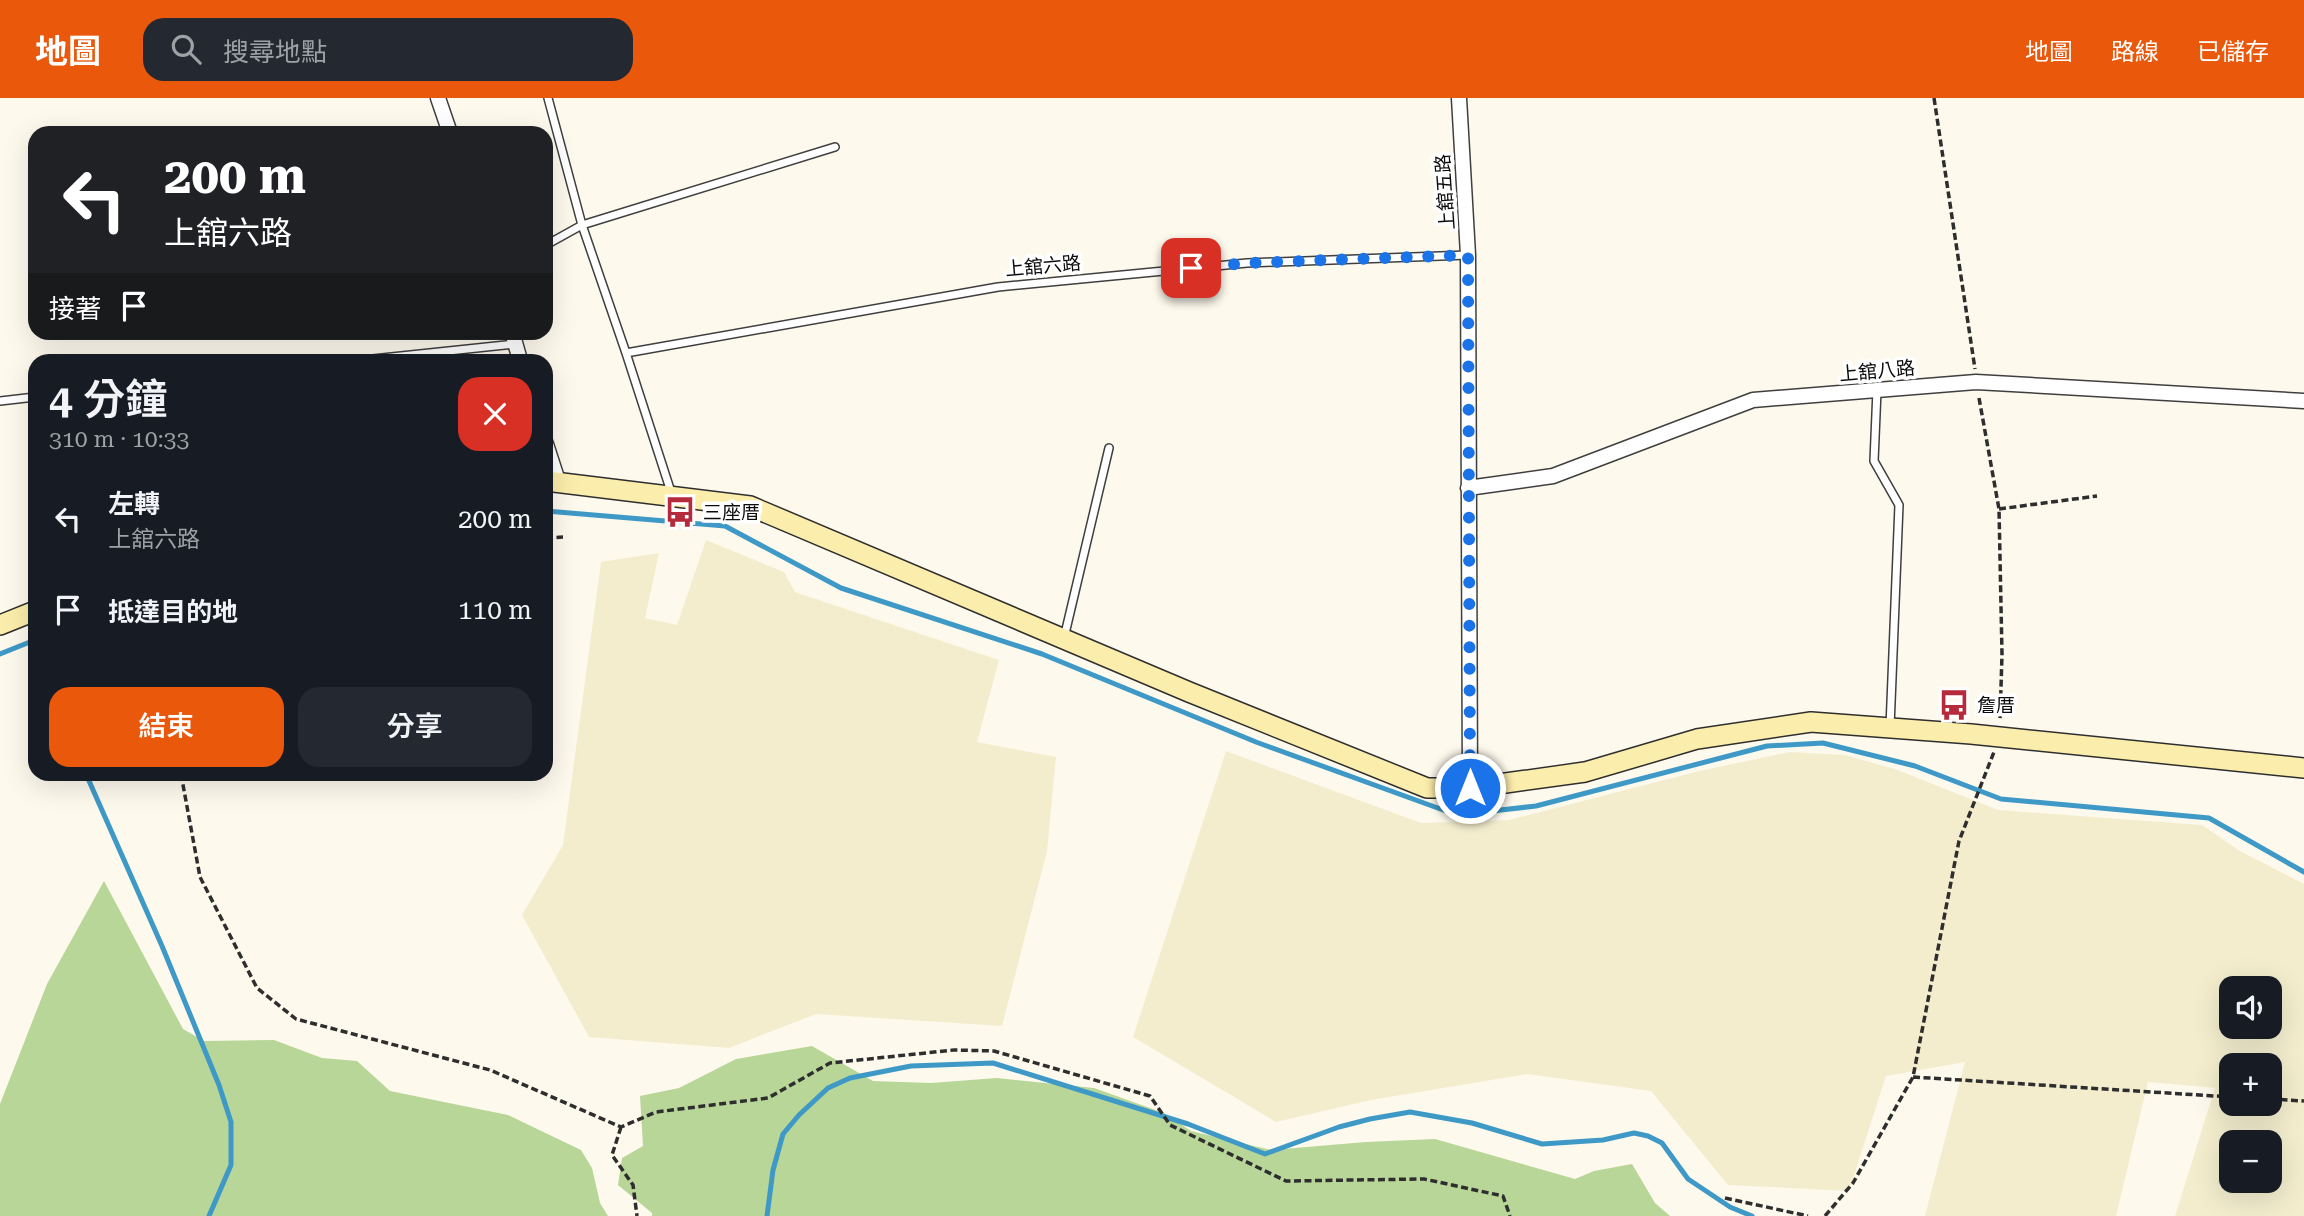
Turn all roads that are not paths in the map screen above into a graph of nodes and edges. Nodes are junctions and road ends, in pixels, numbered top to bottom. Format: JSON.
{"nodes":[{"id":1,"x":438,"y":98,"type":"edge"},
{"id":2,"x":548,"y":98,"type":"edge"},
{"id":3,"x":1459,"y":98,"type":"edge"},
{"id":4,"x":448,"y":126,"type":"edge"},
{"id":5,"x":835,"y":147,"type":"dead end"},
{"id":6,"x":582,"y":225,"type":"junction"},
{"id":7,"x":553,"y":240,"type":"edge"},
{"id":8,"x":1468,"y":255,"type":"junction"},
{"id":9,"x":499,"y":340,"type":"edge"},
{"id":10,"x":626,"y":353,"type":"junction"},
{"id":11,"x":404,"y":354,"type":"edge"},
{"id":12,"x":1877,"y":390,"type":"junction"},
{"id":13,"x":28,"y":398,"type":"edge"},
{"id":14,"x":0,"y":401,"type":"edge"},
{"id":15,"x":2304,"y":401,"type":"edge"},
{"id":16,"x":1109,"y":447,"type":"dead end"},
{"id":17,"x":553,"y":481,"type":"edge"},
{"id":18,"x":1468,"y":488,"type":"junction"},
{"id":19,"x":672,"y":495,"type":"junction"},
{"id":20,"x":28,"y":614,"type":"edge"},
{"id":21,"x":0,"y":625,"type":"edge"},
{"id":22,"x":1063,"y":639,"type":"junction"},
{"id":23,"x":1890,"y":728,"type":"junction"},
{"id":24,"x":2304,"y":768,"type":"edge"},
{"id":25,"x":1470,"y":788,"type":"junction"}],
"edges":[{"from":1,"to":4,"type":"street"},
{"from":2,"to":6,"type":"lane"},
{"from":3,"to":8,"type":"street","name":"上舘五路"},
{"from":5,"to":6,"type":"lane"},
{"from":6,"to":7,"type":"lane"},
{"from":6,"to":10,"type":"lane"},
{"from":8,"to":10,"type":"lane","name":"上舘六路"},
{"from":8,"to":18,"type":"street","name":"上舘五路"},
{"from":9,"to":11,"type":"lane"},
{"from":10,"to":19,"type":"lane"},
{"from":12,"to":15,"type":"street","name":"上舘八路"},
{"from":12,"to":18,"type":"street","name":"上舘八路"},
{"from":12,"to":23,"type":"lane"},
{"from":13,"to":14,"type":"lane"},
{"from":16,"to":22,"type":"lane"},
{"from":17,"to":19,"type":"street"},
{"from":18,"to":25,"type":"street","name":"上舘五路"},
{"from":19,"to":22,"type":"street"},
{"from":20,"to":21,"type":"street"},
{"from":22,"to":25,"type":"street"},
{"from":23,"to":24,"type":"street"},
{"from":23,"to":25,"type":"street"}]}
